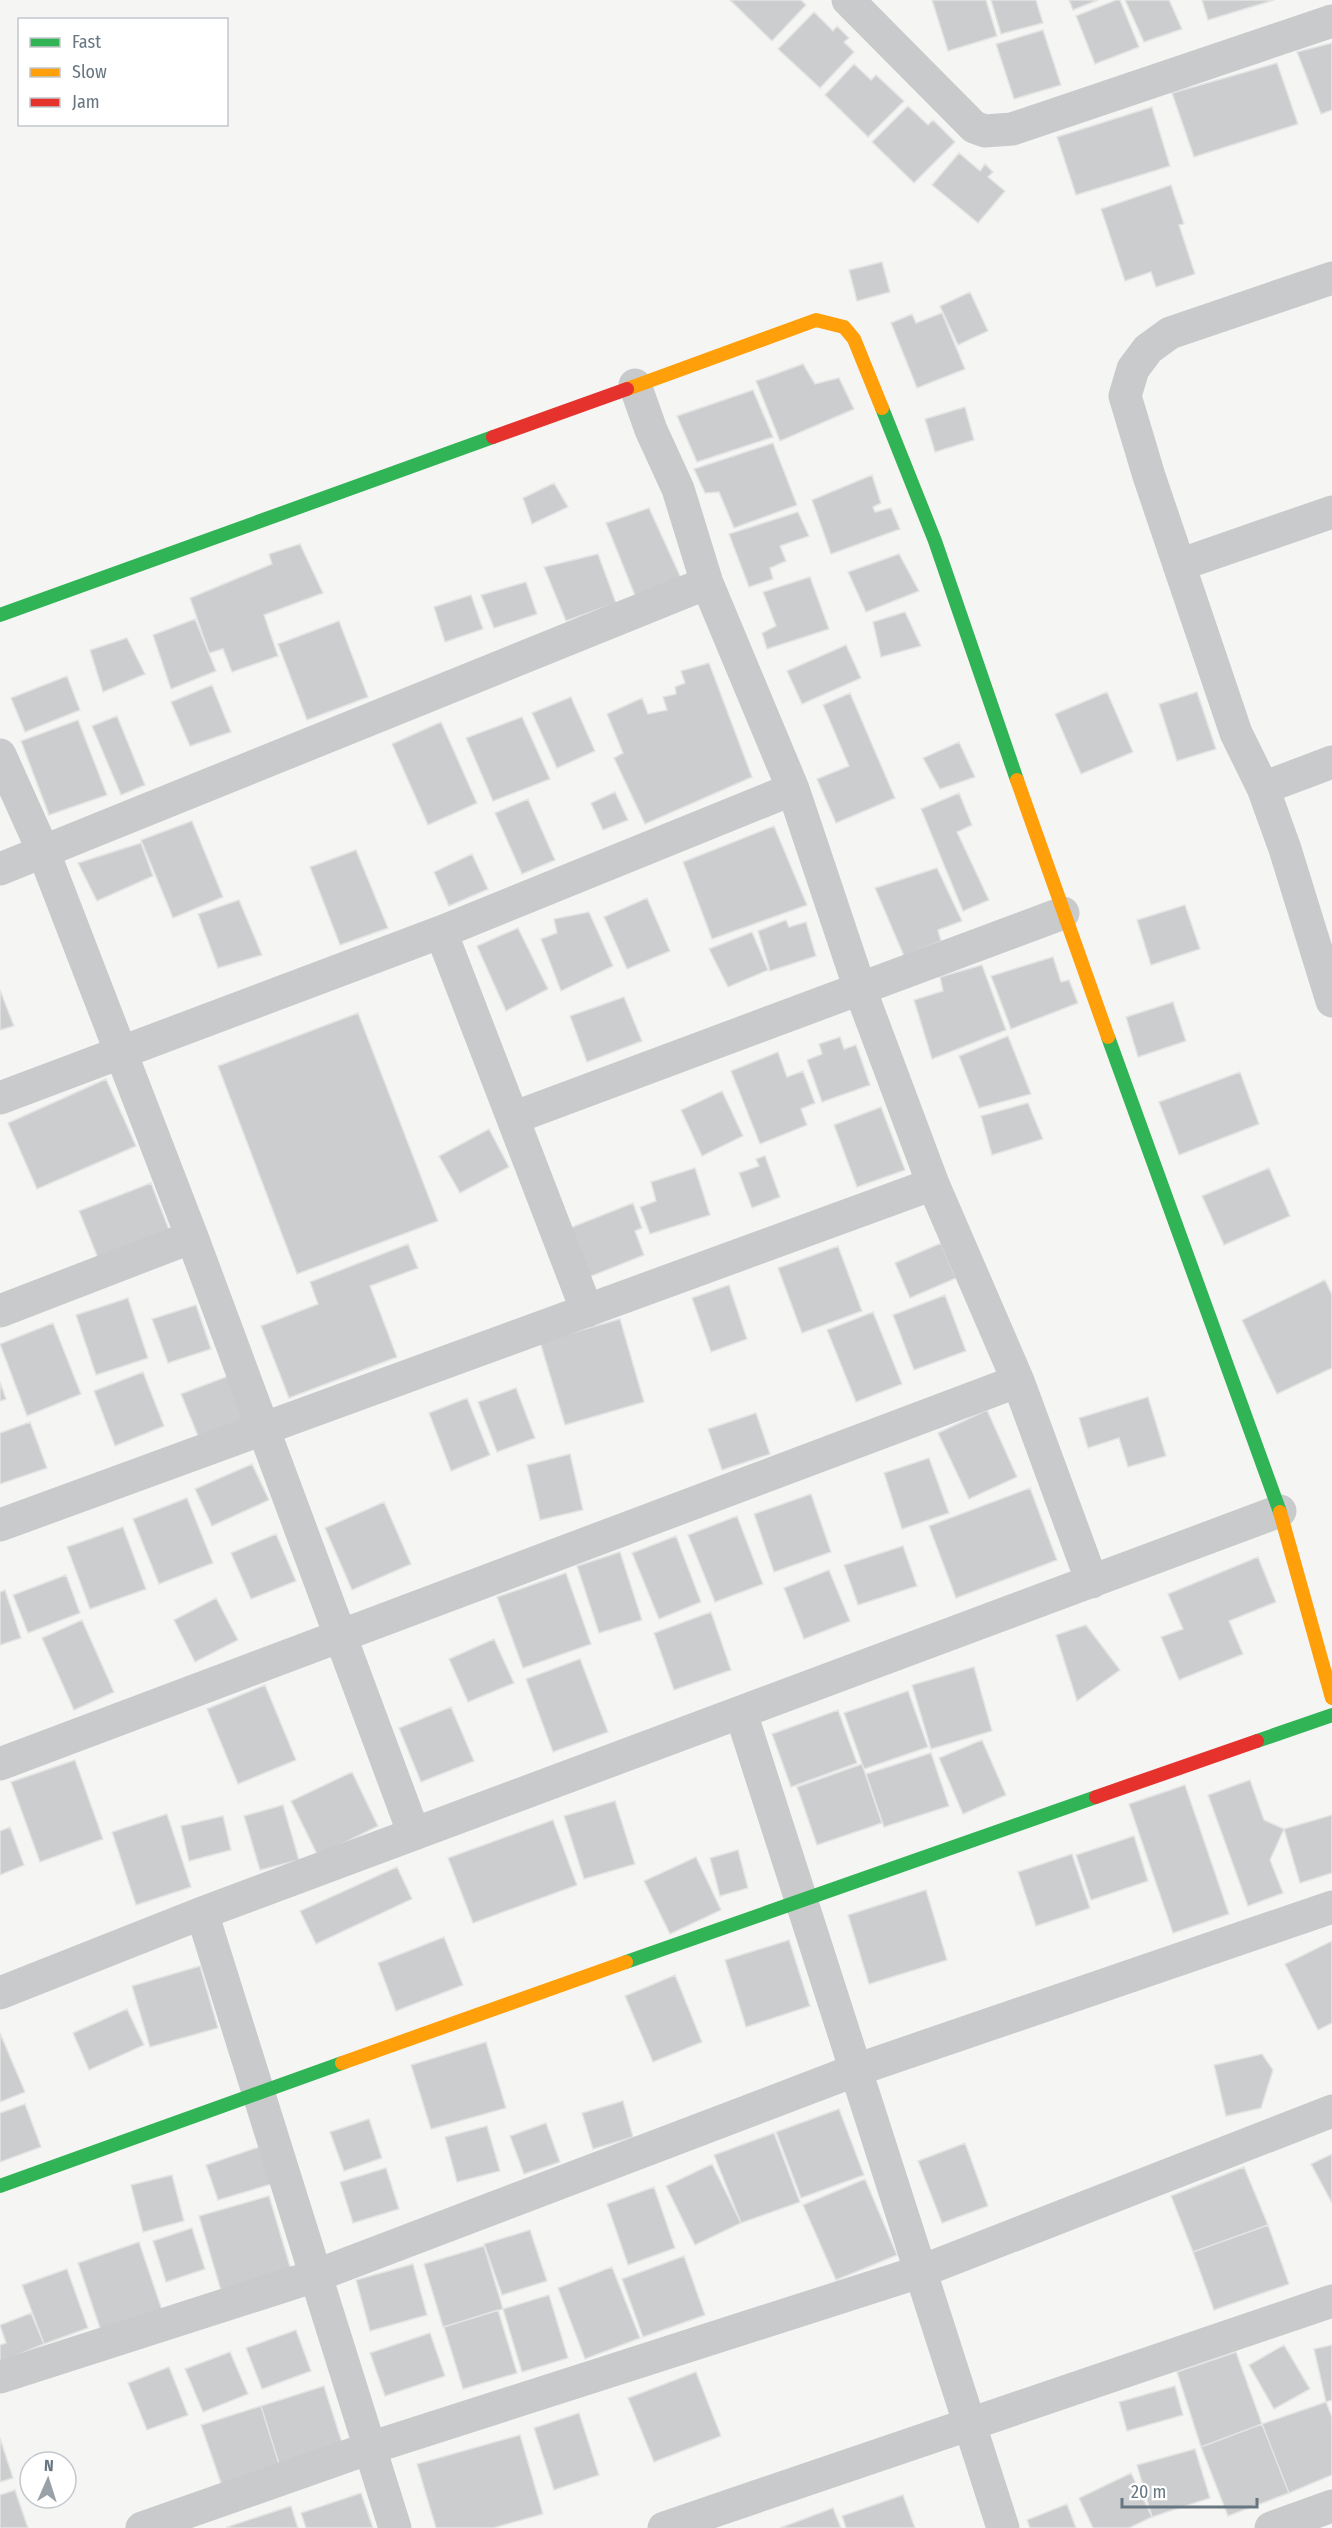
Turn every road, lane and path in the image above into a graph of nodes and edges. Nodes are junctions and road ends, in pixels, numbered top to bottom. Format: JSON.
{"nodes":[{"id":1,"x":848,"y":0,"type":"edge"},
{"id":2,"x":1332,"y":21,"type":"edge"},
{"id":3,"x":1332,"y":278,"type":"edge"},
{"id":4,"x":635,"y":385,"type":"junction"},
{"id":5,"x":1332,"y":512,"type":"edge"},
{"id":6,"x":1179,"y":565,"type":"junction"},
{"id":7,"x":707,"y":583,"type":"junction"},
{"id":8,"x":0,"y":615,"type":"edge"},
{"id":9,"x":0,"y":755,"type":"edge"},
{"id":10,"x":1332,"y":762,"type":"edge"},
{"id":11,"x":1263,"y":788,"type":"junction"},
{"id":12,"x":793,"y":789,"type":"junction"},
{"id":13,"x":44,"y":853,"type":"junction"},
{"id":14,"x":0,"y":869,"type":"edge"},
{"id":15,"x":1063,"y":914,"type":"junction"},
{"id":16,"x":441,"y":932,"type":"junction"},
{"id":17,"x":860,"y":989,"type":"junction"},
{"id":18,"x":1332,"y":996,"type":"edge"},
{"id":19,"x":121,"y":1054,"type":"junction"},
{"id":20,"x":0,"y":1098,"type":"edge"},
{"id":21,"x":513,"y":1118,"type":"junction"},
{"id":22,"x":933,"y":1184,"type":"junction"},
{"id":23,"x":192,"y":1237,"type":"junction"},
{"id":24,"x":0,"y":1311,"type":"edge"},
{"id":25,"x":587,"y":1311,"type":"junction"},
{"id":26,"x":1018,"y":1381,"type":"junction"},
{"id":27,"x":263,"y":1428,"type":"junction"},
{"id":28,"x":1280,"y":1511,"type":"junction"},
{"id":29,"x":0,"y":1525,"type":"edge"},
{"id":30,"x":1092,"y":1582,"type":"junction"},
{"id":31,"x":341,"y":1636,"type":"junction"},
{"id":32,"x":1332,"y":1698,"type":"edge"},
{"id":33,"x":741,"y":1713,"type":"junction"},
{"id":34,"x":1332,"y":1716,"type":"edge"},
{"id":35,"x":0,"y":1764,"type":"edge"},
{"id":36,"x":414,"y":1834,"type":"junction"},
{"id":37,"x":801,"y":1899,"type":"junction"},
{"id":38,"x":1332,"y":1907,"type":"edge"},
{"id":39,"x":202,"y":1913,"type":"junction"},
{"id":40,"x":0,"y":1993,"type":"edge"},
{"id":41,"x":856,"y":2070,"type":"junction"},
{"id":42,"x":258,"y":2092,"type":"junction"},
{"id":43,"x":1332,"y":2111,"type":"edge"},
{"id":44,"x":0,"y":2186,"type":"edge"},
{"id":45,"x":919,"y":2272,"type":"junction"},
{"id":46,"x":315,"y":2276,"type":"junction"},
{"id":47,"x":1332,"y":2301,"type":"edge"},
{"id":48,"x":0,"y":2377,"type":"edge"},
{"id":49,"x":969,"y":2422,"type":"junction"},
{"id":50,"x":370,"y":2448,"type":"junction"},
{"id":51,"x":1332,"y":2506,"type":"edge"},
{"id":52,"x":142,"y":2528,"type":"edge"},
{"id":53,"x":395,"y":2528,"type":"edge"},
{"id":54,"x":664,"y":2528,"type":"edge"},
{"id":55,"x":1003,"y":2528,"type":"edge"},
{"id":56,"x":1271,"y":2528,"type":"edge"}],
"edges":[{"from":1,"to":2,"type":"street"},
{"from":3,"to":6,"type":"street"},
{"from":4,"to":7,"type":"street"},
{"from":4,"to":8,"type":"street"},
{"from":4,"to":15,"type":"street"},
{"from":5,"to":6,"type":"street"},
{"from":6,"to":11,"type":"street"},
{"from":7,"to":12,"type":"street"},
{"from":7,"to":13,"type":"street"},
{"from":9,"to":13,"type":"street"},
{"from":10,"to":11,"type":"street"},
{"from":11,"to":18,"type":"street"},
{"from":12,"to":16,"type":"street"},
{"from":12,"to":17,"type":"street"},
{"from":13,"to":14,"type":"street"},
{"from":13,"to":19,"type":"street"},
{"from":15,"to":17,"type":"street"},
{"from":15,"to":28,"type":"street"},
{"from":16,"to":19,"type":"street"},
{"from":16,"to":21,"type":"street"},
{"from":17,"to":21,"type":"street"},
{"from":17,"to":22,"type":"street"},
{"from":19,"to":20,"type":"street"},
{"from":19,"to":23,"type":"street"},
{"from":21,"to":25,"type":"street"},
{"from":22,"to":25,"type":"street"},
{"from":22,"to":26,"type":"street"},
{"from":23,"to":24,"type":"street"},
{"from":23,"to":27,"type":"street"},
{"from":25,"to":27,"type":"street"},
{"from":26,"to":30,"type":"street"},
{"from":26,"to":31,"type":"street"},
{"from":27,"to":29,"type":"street"},
{"from":27,"to":31,"type":"street"},
{"from":28,"to":30,"type":"street"},
{"from":28,"to":32,"type":"street"},
{"from":30,"to":33,"type":"street"},
{"from":31,"to":35,"type":"street"},
{"from":31,"to":36,"type":"street"},
{"from":33,"to":36,"type":"street"},
{"from":33,"to":37,"type":"street"},
{"from":34,"to":37,"type":"street"},
{"from":36,"to":39,"type":"street"},
{"from":37,"to":41,"type":"street"},
{"from":37,"to":42,"type":"street"},
{"from":38,"to":41,"type":"street"},
{"from":39,"to":40,"type":"street"},
{"from":39,"to":42,"type":"street"},
{"from":41,"to":45,"type":"street"},
{"from":41,"to":46,"type":"street"},
{"from":42,"to":44,"type":"street"},
{"from":42,"to":46,"type":"street"},
{"from":43,"to":45,"type":"street"},
{"from":45,"to":49,"type":"street"},
{"from":45,"to":50,"type":"street"},
{"from":46,"to":48,"type":"street"},
{"from":46,"to":50,"type":"street"},
{"from":47,"to":49,"type":"street"},
{"from":49,"to":54,"type":"street"},
{"from":49,"to":55,"type":"street"},
{"from":50,"to":52,"type":"street"},
{"from":50,"to":53,"type":"street"},
{"from":51,"to":56,"type":"street"}]}
